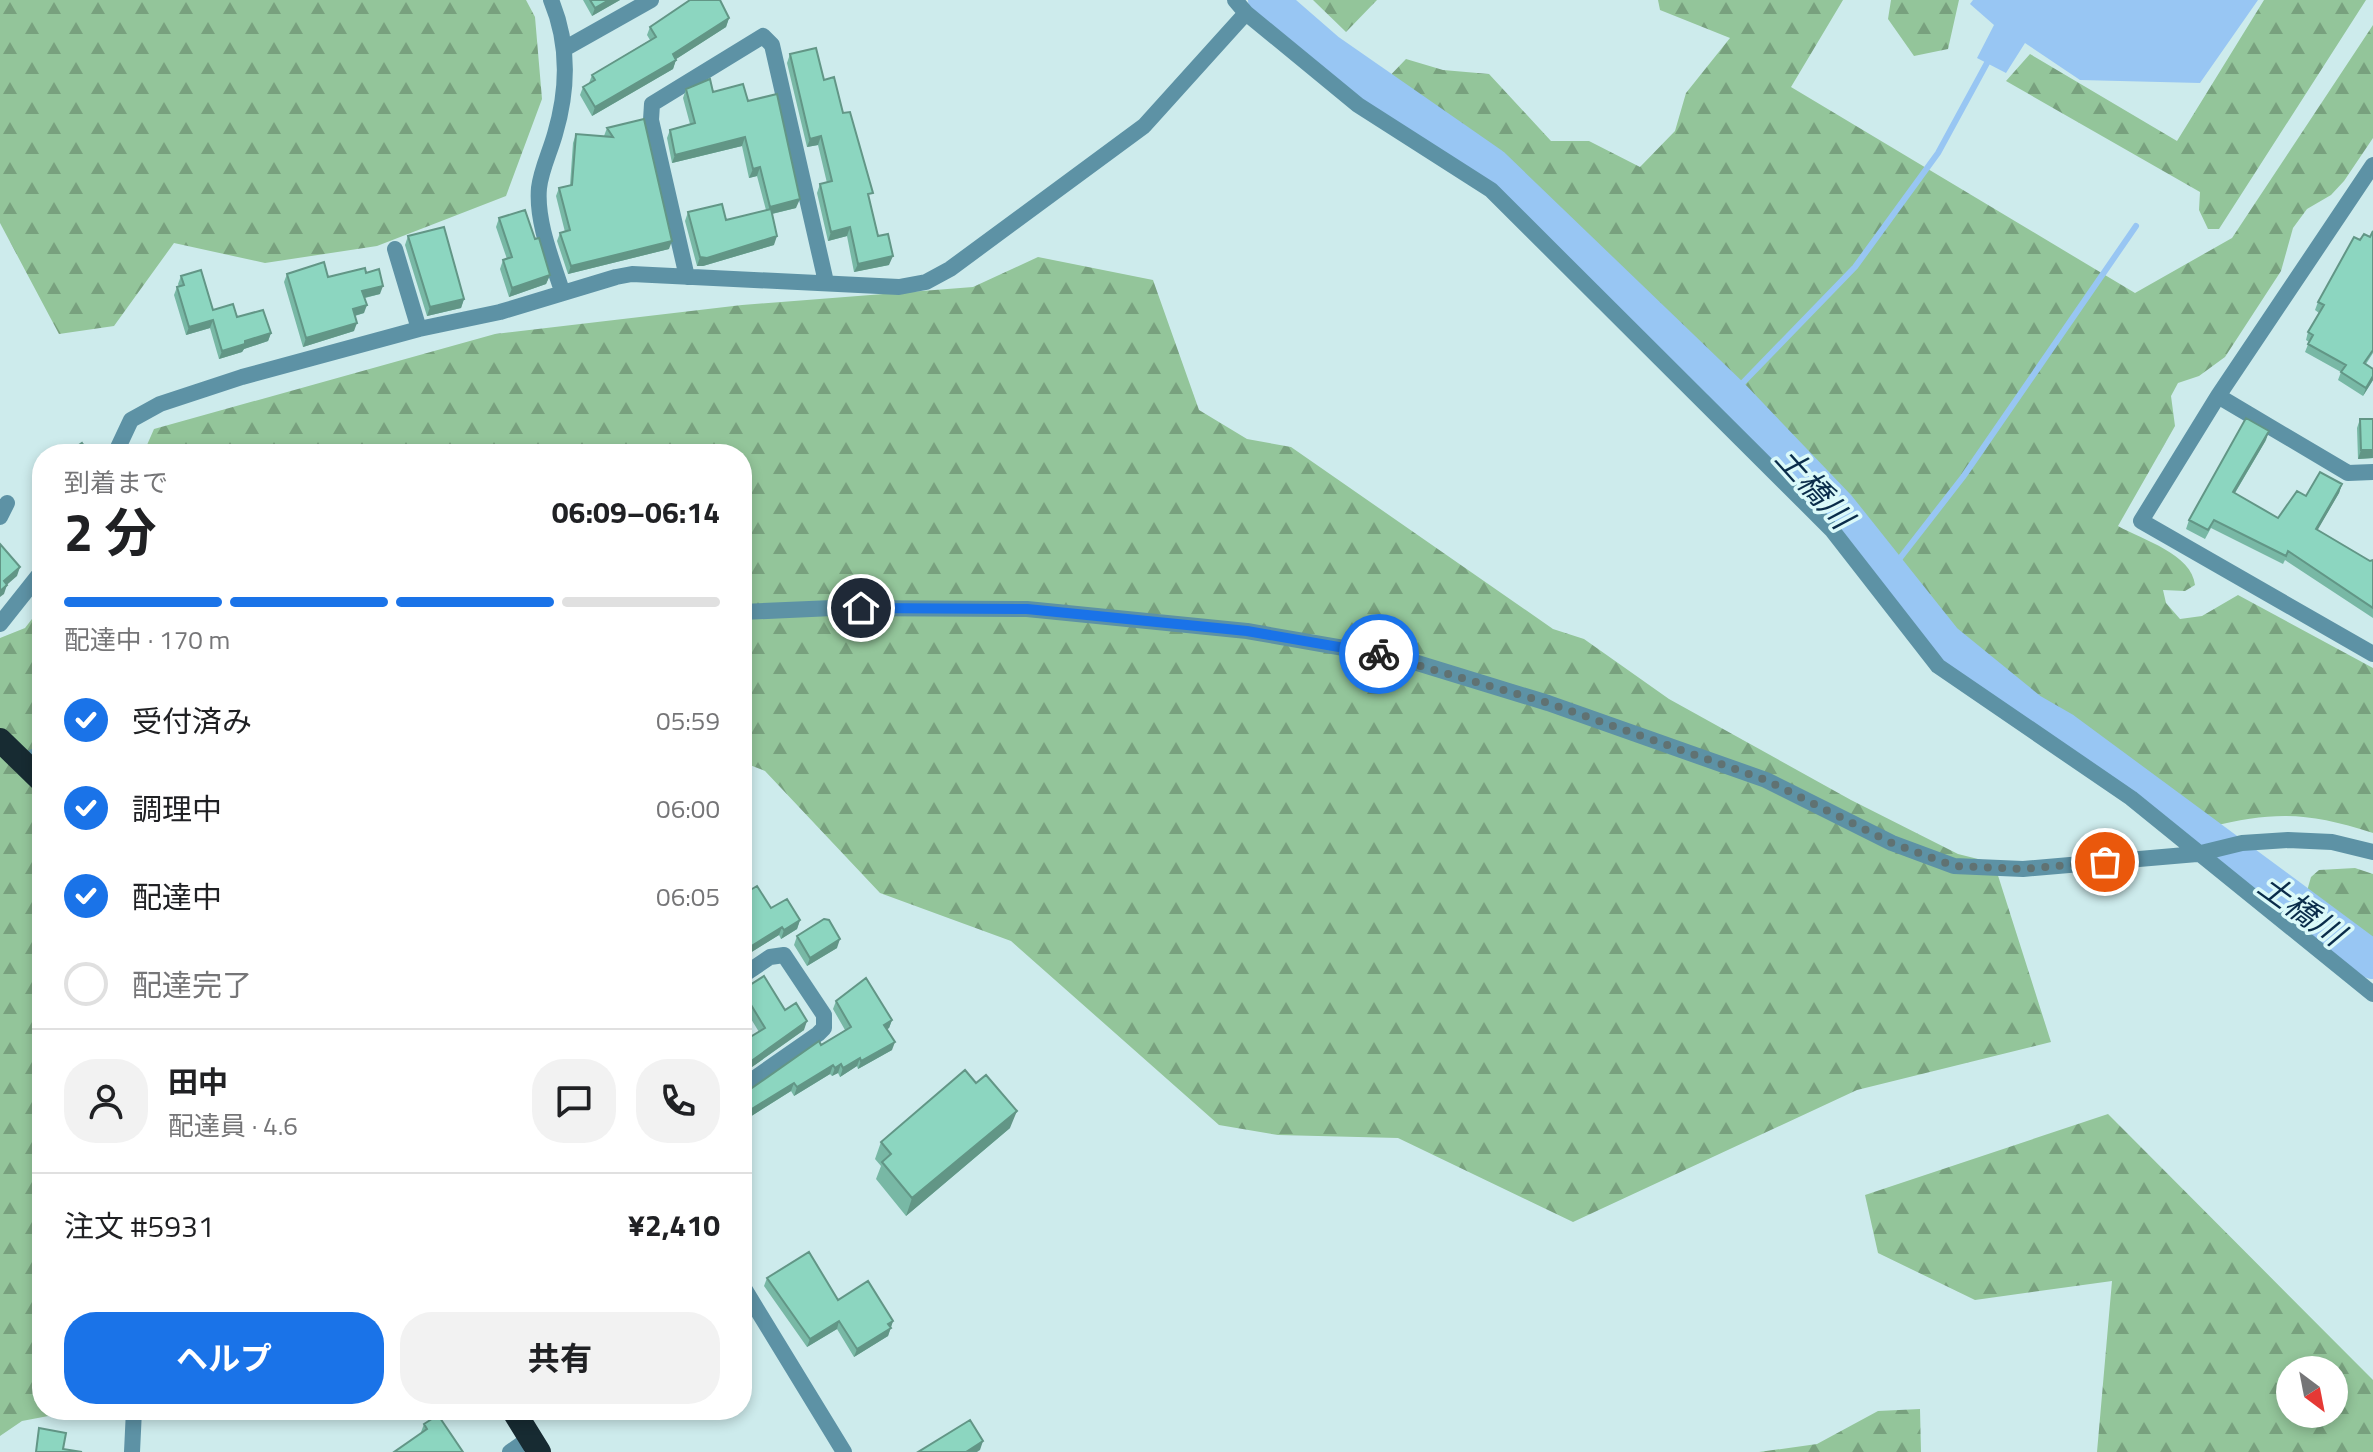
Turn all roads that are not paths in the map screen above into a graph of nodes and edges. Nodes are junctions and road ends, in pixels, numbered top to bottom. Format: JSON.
{"nodes":[{"id":1,"x":551,"y":0,"type":"edge"},
{"id":2,"x":651,"y":0,"type":"edge"},
{"id":3,"x":1240,"y":6,"type":"edge"},
{"id":4,"x":564,"y":49,"type":"junction"},
{"id":5,"x":2373,"y":165,"type":"edge"},
{"id":6,"x":395,"y":249,"type":"dead end"},
{"id":7,"x":687,"y":277,"type":"junction"},
{"id":8,"x":826,"y":282,"type":"junction"},
{"id":9,"x":562,"y":291,"type":"junction"},
{"id":10,"x":419,"y":329,"type":"junction"},
{"id":11,"x":2218,"y":396,"type":"junction"},
{"id":12,"x":120,"y":444,"type":"edge"},
{"id":13,"x":2373,"y":472,"type":"edge"},
{"id":14,"x":32,"y":584,"type":"edge"},
{"id":15,"x":752,"y":612,"type":"edge"},
{"id":16,"x":0,"y":624,"type":"edge"},
{"id":17,"x":2373,"y":654,"type":"edge"},
{"id":18,"x":0,"y":740,"type":"edge"},
{"id":19,"x":32,"y":758,"type":"edge"},
{"id":20,"x":2373,"y":852,"type":"edge"},
{"id":21,"x":2197,"y":854,"type":"junction"},
{"id":22,"x":752,"y":969,"type":"edge"},
{"id":23,"x":2373,"y":994,"type":"edge"},
{"id":24,"x":752,"y":1080,"type":"edge"},
{"id":25,"x":752,"y":1301,"type":"edge"},
{"id":26,"x":134,"y":1420,"type":"edge"},
{"id":27,"x":517,"y":1420,"type":"edge"},
{"id":28,"x":527,"y":1447,"type":"edge"},
{"id":29,"x":132,"y":1452,"type":"edge"},
{"id":30,"x":844,"y":1452,"type":"edge"}],
"edges":[{"from":1,"to":4,"type":"street"},
{"from":2,"to":4,"type":"street"},
{"from":3,"to":8,"type":"street"},
{"from":3,"to":21,"type":"street"},
{"from":4,"to":9,"type":"street"},
{"from":5,"to":11,"type":"street"},
{"from":6,"to":10,"type":"street"},
{"from":7,"to":8,"type":"street"},
{"from":7,"to":8,"type":"street"},
{"from":7,"to":9,"type":"street"},
{"from":9,"to":10,"type":"street"},
{"from":10,"to":12,"type":"street"},
{"from":11,"to":13,"type":"street"},
{"from":11,"to":17,"type":"street"},
{"from":14,"to":16,"type":"street"},
{"from":15,"to":21,"type":"street"},
{"from":18,"to":19,"type":"highway"},
{"from":20,"to":21,"type":"street"},
{"from":21,"to":23,"type":"street"},
{"from":22,"to":24,"type":"street"},
{"from":25,"to":30,"type":"street"},
{"from":26,"to":29,"type":"street"},
{"from":27,"to":28,"type":"highway"}]}
